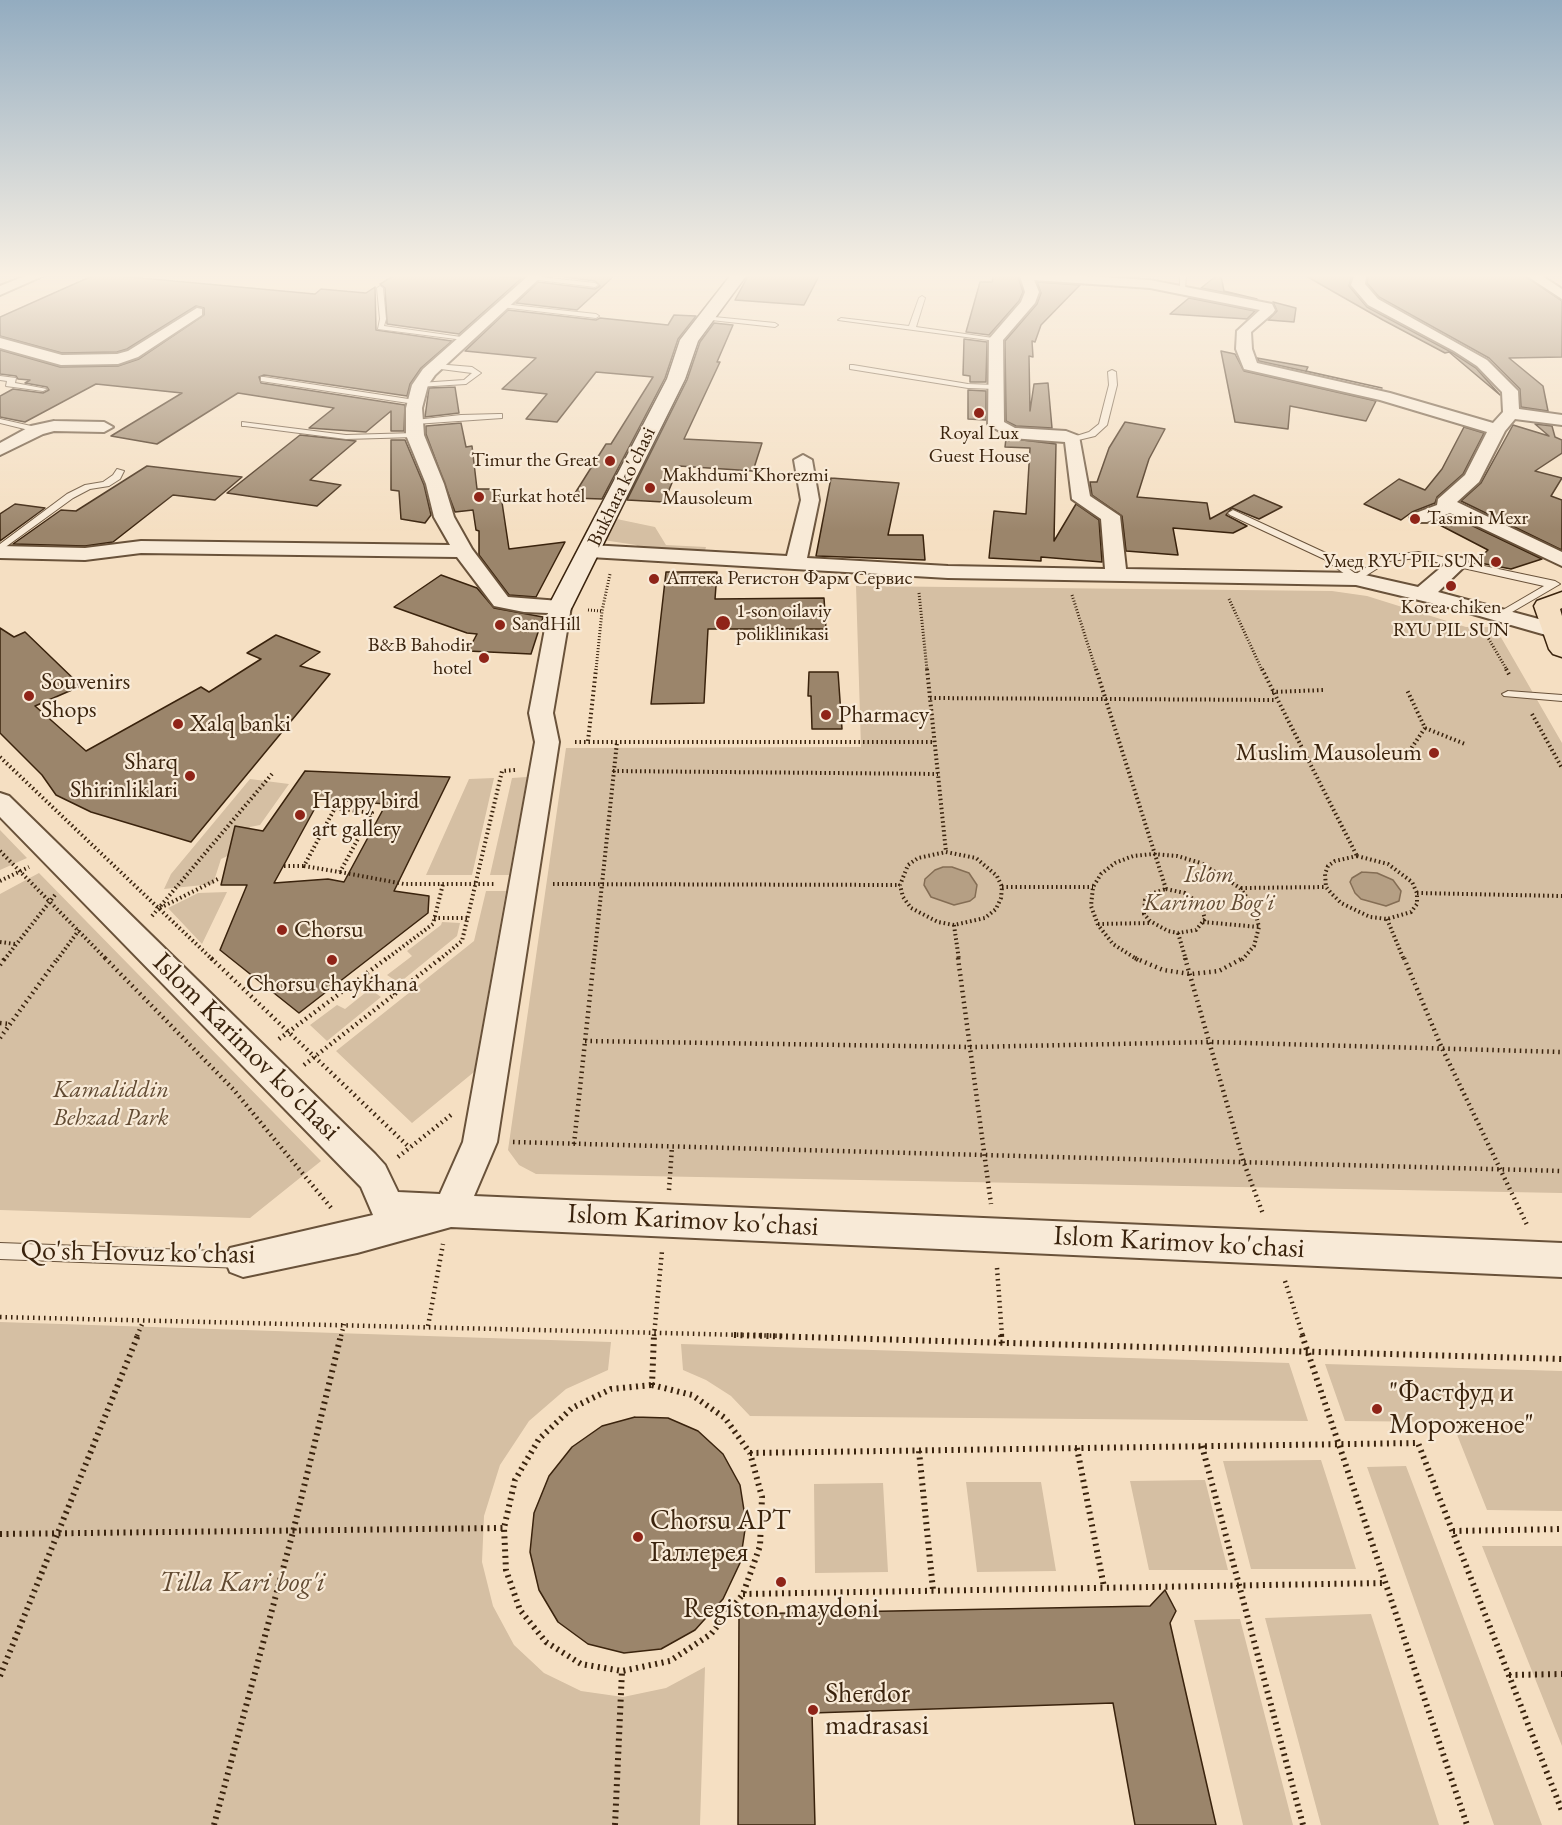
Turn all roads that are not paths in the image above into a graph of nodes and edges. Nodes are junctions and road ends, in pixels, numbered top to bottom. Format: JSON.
{"nodes":[{"id":1,"x":441,"y":361,"type":"edge"},
{"id":2,"x":682,"y":361,"type":"edge"},
{"id":3,"x":993,"y":361,"type":"edge"},
{"id":4,"x":1248,"y":361,"type":"edge"},
{"id":5,"x":1477,"y":361,"type":"edge"},
{"id":6,"x":436,"y":366,"type":"junction"},
{"id":7,"x":853,"y":367,"type":"dead end"},
{"id":8,"x":1112,"y":372,"type":"dead end"},
{"id":9,"x":0,"y":378,"type":"edge"},
{"id":10,"x":264,"y":379,"type":"dead end"},
{"id":11,"x":996,"y":387,"type":"junction"},
{"id":12,"x":43,"y":389,"type":"dead end"},
{"id":13,"x":418,"y":393,"type":"junction"},
{"id":14,"x":1511,"y":413,"type":"junction"},
{"id":15,"x":499,"y":416,"type":"dead end"},
{"id":16,"x":1562,"y":420,"type":"edge"},
{"id":17,"x":0,"y":421,"type":"edge"},
{"id":18,"x":245,"y":424,"type":"dead end"},
{"id":19,"x":104,"y":427,"type":"dead end"},
{"id":20,"x":415,"y":428,"type":"junction"},
{"id":21,"x":1497,"y":429,"type":"junction"},
{"id":22,"x":37,"y":430,"type":"junction"},
{"id":23,"x":1074,"y":440,"type":"junction"},
{"id":24,"x":0,"y":450,"type":"edge"},
{"id":25,"x":803,"y":460,"type":"dead end"},
{"id":26,"x":120,"y":471,"type":"dead end"},
{"id":27,"x":1448,"y":507,"type":"junction"},
{"id":28,"x":1233,"y":513,"type":"dead end"},
{"id":29,"x":1420,"y":518,"type":"dead end"},
{"id":30,"x":0,"y":550,"type":"edge"},
{"id":31,"x":463,"y":550,"type":"junction"},
{"id":32,"x":590,"y":551,"type":"junction"},
{"id":33,"x":1562,"y":560,"type":"edge"},
{"id":34,"x":1458,"y":563,"type":"junction"},
{"id":35,"x":795,"y":564,"type":"junction"},
{"id":36,"x":1116,"y":574,"type":"junction"},
{"id":37,"x":1356,"y":579,"type":"junction"},
{"id":38,"x":1559,"y":588,"type":"edge"},
{"id":39,"x":1424,"y":594,"type":"junction"},
{"id":40,"x":560,"y":607,"type":"junction"},
{"id":41,"x":1500,"y":616,"type":"junction"},
{"id":42,"x":1559,"y":637,"type":"edge"},
{"id":43,"x":1508,"y":694,"type":"dead end"},
{"id":44,"x":1562,"y":698,"type":"edge"},
{"id":45,"x":0,"y":802,"type":"edge"},
{"id":46,"x":450,"y":1211,"type":"junction"},
{"id":47,"x":0,"y":1251,"type":"edge"},
{"id":48,"x":1553,"y":1259,"type":"edge"},
{"id":49,"x":243,"y":1260,"type":"joint"}],
"edges":[{"from":1,"to":6,"type":"street"},
{"from":2,"to":32,"type":"street","name":"Bukhara ko'chasi"},
{"from":3,"to":11,"type":"street"},
{"from":4,"to":21,"type":"street"},
{"from":5,"to":14,"type":"street"},
{"from":6,"to":13,"type":"street"},
{"from":6,"to":13,"type":"lane"},
{"from":7,"to":11,"type":"lane"},
{"from":8,"to":23,"type":"lane"},
{"from":9,"to":12,"type":"lane"},
{"from":10,"to":13,"type":"lane"},
{"from":11,"to":23,"type":"street"},
{"from":13,"to":20,"type":"street"},
{"from":14,"to":16,"type":"street"},
{"from":14,"to":21,"type":"street"},
{"from":15,"to":20,"type":"lane"},
{"from":17,"to":22,"type":"lane"},
{"from":18,"to":20,"type":"lane"},
{"from":19,"to":22,"type":"street"},
{"from":20,"to":31,"type":"street"},
{"from":21,"to":27,"type":"street"},
{"from":22,"to":24,"type":"street"},
{"from":23,"to":36,"type":"street"},
{"from":25,"to":35,"type":"street"},
{"from":26,"to":30,"type":"lane"},
{"from":27,"to":29,"type":"street"},
{"from":27,"to":33,"type":"street"},
{"from":28,"to":37,"type":"lane"},
{"from":30,"to":31,"type":"street"},
{"from":31,"to":40,"type":"street"},
{"from":32,"to":35,"type":"street"},
{"from":32,"to":40,"type":"street","name":"Bukhara ko'chasi"},
{"from":34,"to":37,"type":"lane"},
{"from":34,"to":38,"type":"lane"},
{"from":34,"to":39,"type":"street"},
{"from":35,"to":36,"type":"street"},
{"from":36,"to":37,"type":"street"},
{"from":37,"to":39,"type":"street"},
{"from":38,"to":41,"type":"lane"},
{"from":38,"to":42,"type":"main road"},
{"from":39,"to":41,"type":"street"},
{"from":40,"to":46,"type":"street"},
{"from":41,"to":42,"type":"street"},
{"from":43,"to":44,"type":"lane"},
{"from":45,"to":46,"type":"street","name":"Islom Karimov ko'chasi"},
{"from":46,"to":48,"type":"street","name":"Islom Karimov ko'chasi"},
{"from":46,"to":49,"type":"street","name":"Qo'sh Hovuz ko'chasi"},
{"from":47,"to":49,"type":"lane","name":"Qo'sh Hovuz ko'chasi"}]}
